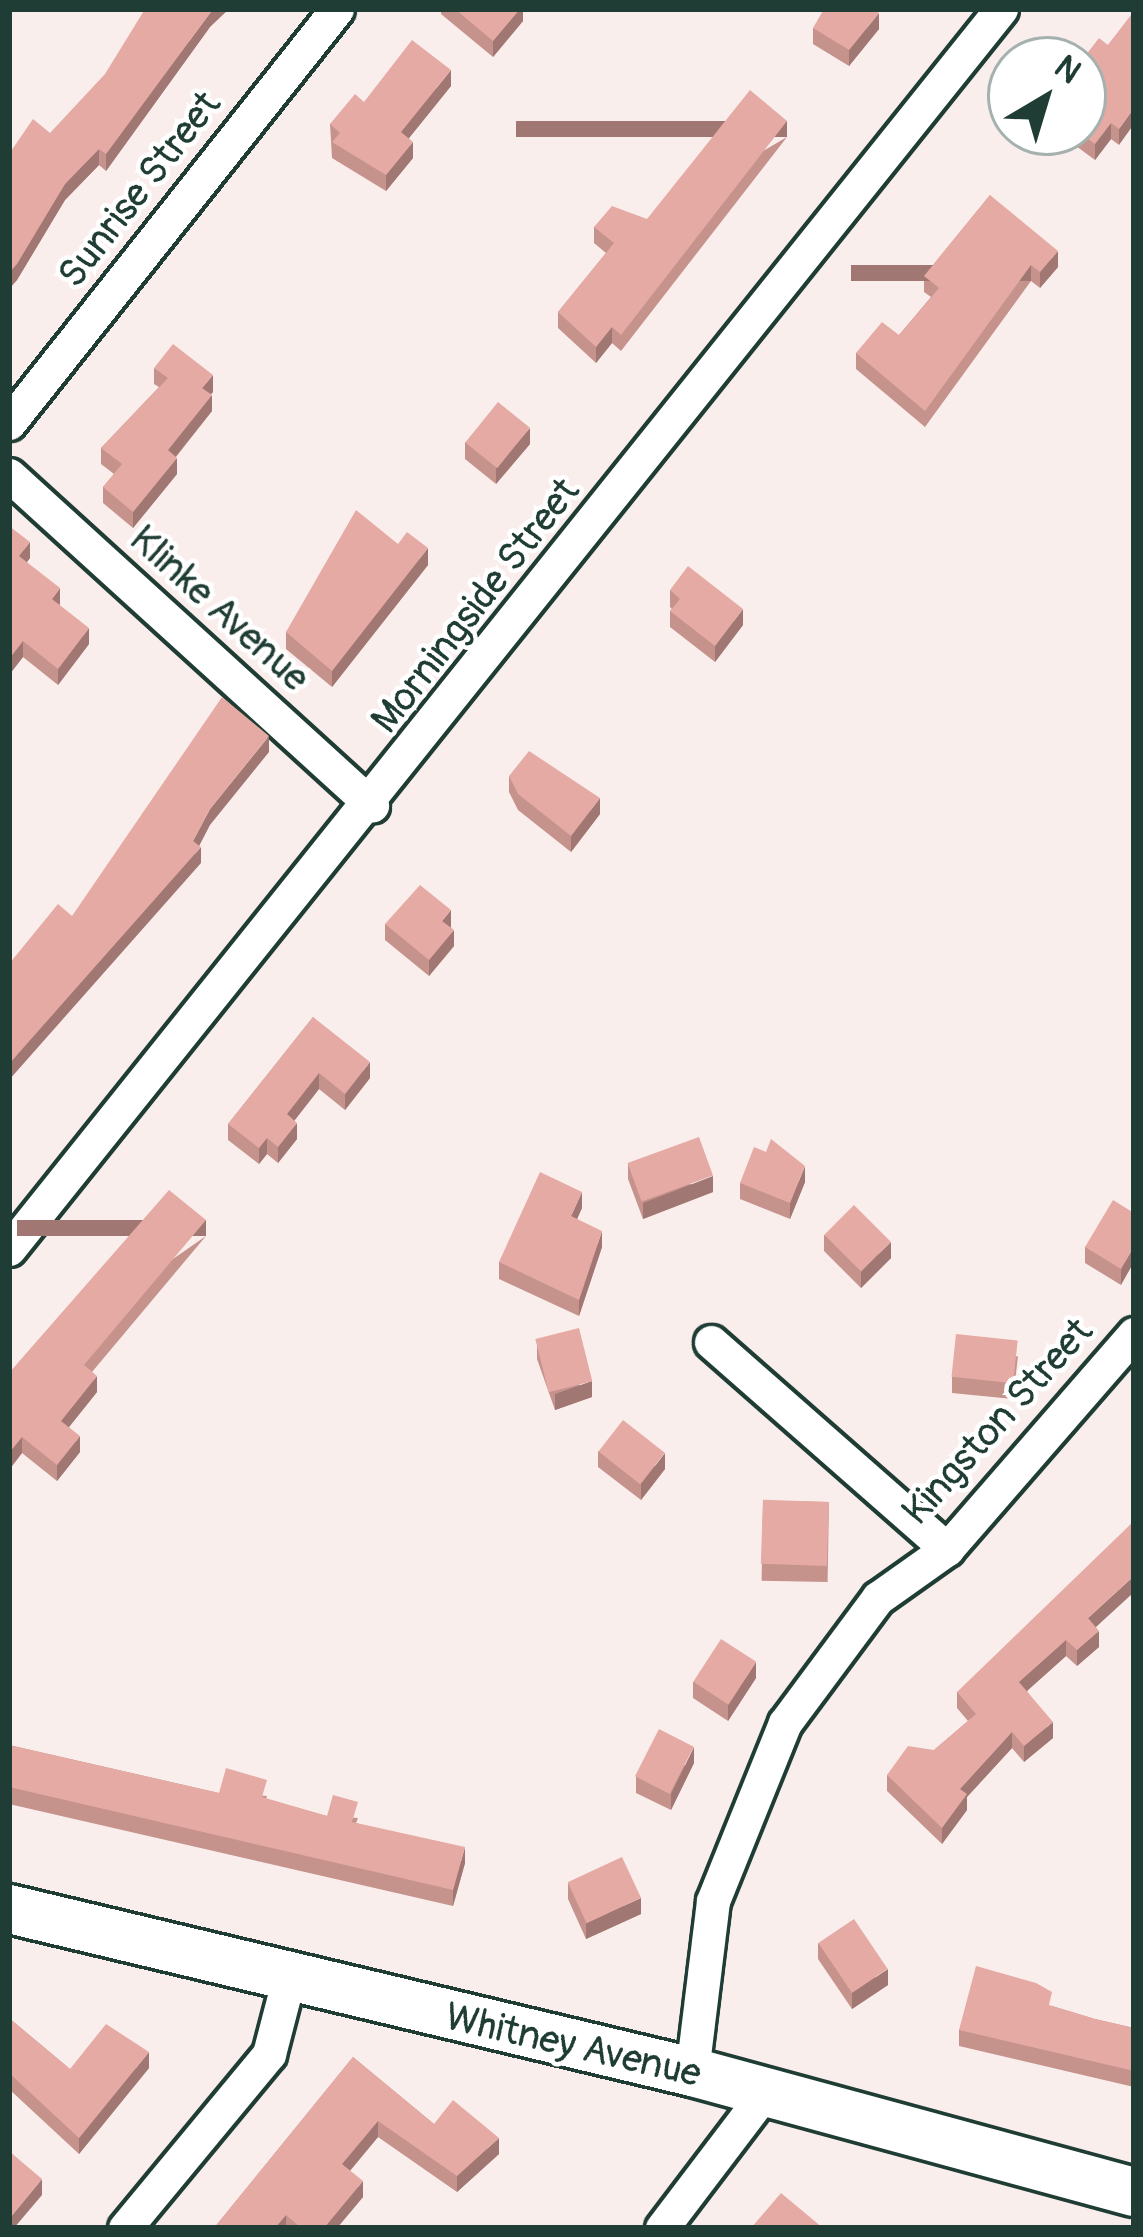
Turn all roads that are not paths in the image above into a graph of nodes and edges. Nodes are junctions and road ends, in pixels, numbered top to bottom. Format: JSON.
{"nodes":[{"id":1,"x":337,"y":9,"type":"edge"},
{"id":2,"x":1001,"y":9,"type":"edge"},
{"id":3,"x":9,"y":423,"type":"edge"},
{"id":4,"x":9,"y":475,"type":"edge"},
{"id":5,"x":372,"y":805,"type":"junction"},
{"id":6,"x":9,"y":1250,"type":"edge"},
{"id":7,"x":1134,"y":1334,"type":"edge"},
{"id":8,"x":711,"y":1342,"type":"dead end"},
{"id":9,"x":947,"y":1549,"type":"junction"},
{"id":10,"x":9,"y":1909,"type":"edge"},
{"id":11,"x":288,"y":1982,"type":"junction"},
{"id":12,"x":692,"y":2072,"type":"junction"},
{"id":13,"x":766,"y":2091,"type":"junction"},
{"id":14,"x":1134,"y":2192,"type":"edge"},
{"id":15,"x":124,"y":2228,"type":"edge"},
{"id":16,"x":662,"y":2228,"type":"edge"}],
"edges":[{"from":1,"to":3,"type":"street","name":"Sunrise Street"},
{"from":2,"to":5,"type":"street","name":"Morningside Street"},
{"from":4,"to":5,"type":"street","name":"Klinke Avenue"},
{"from":5,"to":6,"type":"street","name":"Morningside Street"},
{"from":7,"to":9,"type":"street","name":"Kingston Street"},
{"from":8,"to":9,"type":"street"},
{"from":9,"to":12,"type":"street","name":"Kingston Street"},
{"from":10,"to":11,"type":"main road","name":"Whitney Avenue"},
{"from":11,"to":12,"type":"main road","name":"Whitney Avenue"},
{"from":11,"to":15,"type":"street"},
{"from":12,"to":13,"type":"main road","name":"Whitney Avenue"},
{"from":13,"to":14,"type":"main road","name":"Whitney Avenue"},
{"from":13,"to":16,"type":"street"}]}
